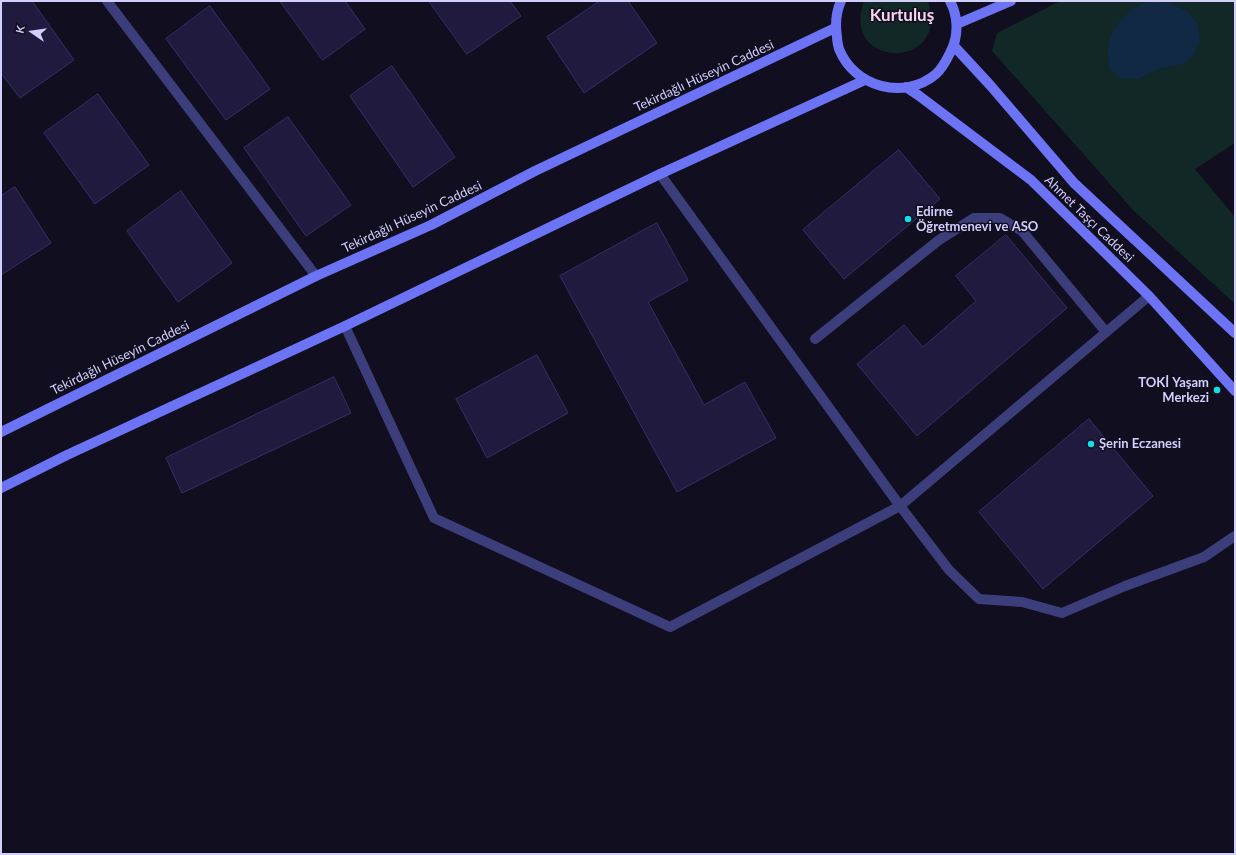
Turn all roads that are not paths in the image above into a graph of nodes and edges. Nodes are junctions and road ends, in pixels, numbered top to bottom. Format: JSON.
{"nodes":[{"id":1,"x":107,"y":1,"type":"edge"},
{"id":2,"x":840,"y":1,"type":"edge"},
{"id":3,"x":950,"y":1,"type":"edge"},
{"id":4,"x":1011,"y":1,"type":"edge"},
{"id":5,"x":957,"y":24,"type":"junction"},
{"id":6,"x":835,"y":28,"type":"junction"},
{"id":7,"x":954,"y":46,"type":"junction"},
{"id":8,"x":865,"y":80,"type":"junction"},
{"id":9,"x":906,"y":88,"type":"junction"},
{"id":10,"x":660,"y":174,"type":"junction"},
{"id":11,"x":316,"y":276,"type":"junction"},
{"id":12,"x":1149,"y":296,"type":"junction"},
{"id":13,"x":346,"y":326,"type":"junction"},
{"id":14,"x":1106,"y":332,"type":"junction"},
{"id":15,"x":1235,"y":333,"type":"edge"},
{"id":16,"x":815,"y":339,"type":"dead end"},
{"id":17,"x":1235,"y":391,"type":"edge"},
{"id":18,"x":1,"y":432,"type":"edge"},
{"id":19,"x":1,"y":488,"type":"edge"},
{"id":20,"x":900,"y":506,"type":"junction"},
{"id":21,"x":1235,"y":536,"type":"edge"}],
"edges":[{"from":1,"to":11,"type":"street"},
{"from":2,"to":6,"type":"main road"},
{"from":3,"to":5,"type":"main road"},
{"from":4,"to":5,"type":"main road"},
{"from":5,"to":7,"type":"main road"},
{"from":6,"to":8,"type":"main road"},
{"from":6,"to":11,"type":"main road","name":"Tekirdağlı Hüseyin Caddesi"},
{"from":7,"to":9,"type":"main road"},
{"from":7,"to":15,"type":"main road","name":"Ahmet Taşçı Caddesi"},
{"from":8,"to":9,"type":"main road"},
{"from":8,"to":10,"type":"main road"},
{"from":9,"to":12,"type":"main road","name":"Ahmet Taşçı Caddesi"},
{"from":10,"to":13,"type":"main road"},
{"from":10,"to":20,"type":"street"},
{"from":11,"to":18,"type":"main road","name":"Tekirdağlı Hüseyin Caddesi"},
{"from":12,"to":14,"type":"street"},
{"from":12,"to":17,"type":"main road","name":"Ahmet Taşçı Caddesi"},
{"from":13,"to":19,"type":"main road"},
{"from":13,"to":20,"type":"street"},
{"from":14,"to":16,"type":"street"},
{"from":14,"to":20,"type":"street"},
{"from":20,"to":21,"type":"street"}]}
